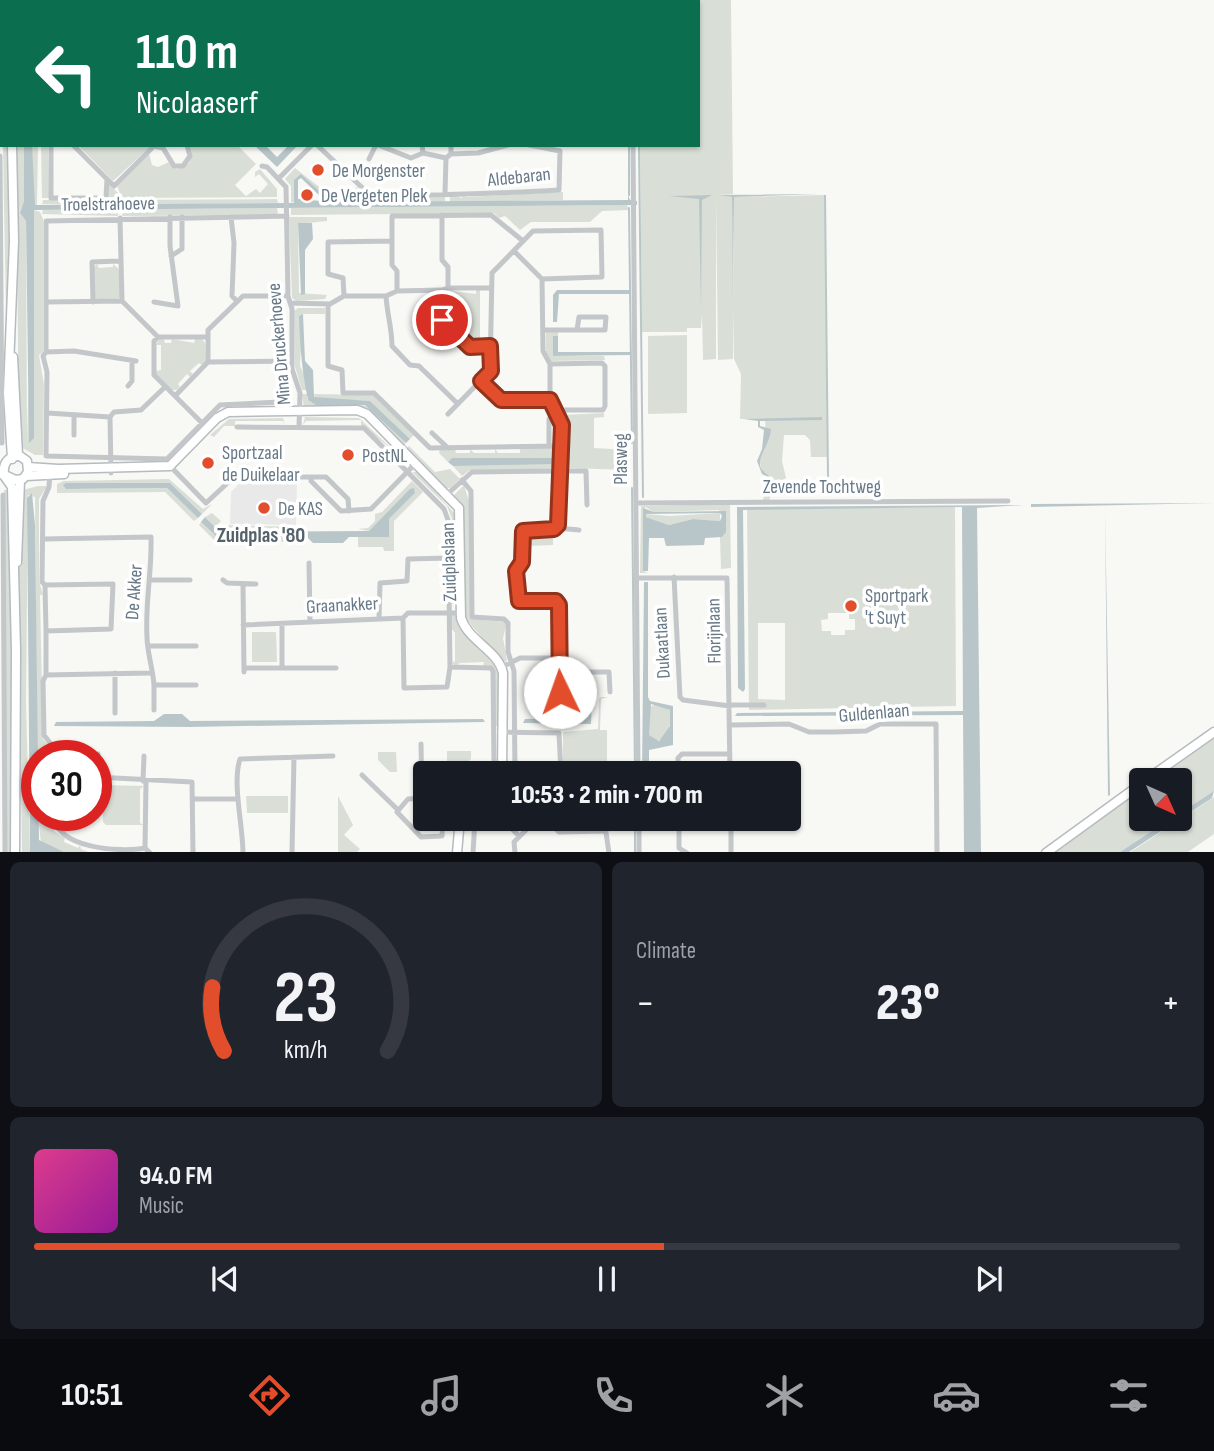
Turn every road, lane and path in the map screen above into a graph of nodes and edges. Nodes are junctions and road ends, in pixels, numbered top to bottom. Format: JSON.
{"nodes":[{"id":1,"x":12,"y":147,"type":"edge"},
{"id":2,"x":51,"y":147,"type":"edge"},
{"id":3,"x":75,"y":147,"type":"edge"},
{"id":4,"x":153,"y":147,"type":"edge"},
{"id":5,"x":158,"y":147,"type":"edge"},
{"id":6,"x":188,"y":147,"type":"edge"},
{"id":7,"x":312,"y":147,"type":"edge"},
{"id":8,"x":316,"y":147,"type":"edge"},
{"id":9,"x":376,"y":147,"type":"edge"},
{"id":10,"x":382,"y":147,"type":"edge"},
{"id":11,"x":422,"y":147,"type":"edge"},
{"id":12,"x":450,"y":147,"type":"edge"},
{"id":13,"x":469,"y":147,"type":"edge"},
{"id":14,"x":499,"y":147,"type":"edge"},
{"id":15,"x":541,"y":147,"type":"edge"},
{"id":16,"x":633,"y":147,"type":"edge"},
{"id":17,"x":423,"y":153,"type":"junction"},
{"id":18,"x":471,"y":153,"type":"junction"},
{"id":19,"x":0,"y":156,"type":"edge"},
{"id":20,"x":448,"y":156,"type":"junction"},
{"id":21,"x":369,"y":159,"type":"dead end"},
{"id":22,"x":262,"y":166,"type":"dead end"},
{"id":23,"x":279,"y":178,"type":"junction"},
{"id":24,"x":107,"y":179,"type":"junction"},
{"id":25,"x":445,"y":193,"type":"junction"},
{"id":26,"x":287,"y":213,"type":"junction"},
{"id":27,"x":442,"y":215,"type":"junction"},
{"id":28,"x":170,"y":217,"type":"junction"},
{"id":29,"x":182,"y":217,"type":"junction"},
{"id":30,"x":230,"y":217,"type":"junction"},
{"id":31,"x":120,"y":218,"type":"junction"},
{"id":32,"x":392,"y":241,"type":"junction"},
{"id":33,"x":523,"y":241,"type":"junction"},
{"id":34,"x":0,"y":250,"type":"edge"},
{"id":35,"x":513,"y":251,"type":"junction"},
{"id":36,"x":171,"y":256,"type":"junction"},
{"id":37,"x":119,"y":261,"type":"junction"},
{"id":38,"x":542,"y":279,"type":"junction"},
{"id":39,"x":490,"y":288,"type":"junction"},
{"id":40,"x":445,"y":289,"type":"junction"},
{"id":41,"x":397,"y":291,"type":"junction"},
{"id":42,"x":344,"y":296,"type":"junction"},
{"id":43,"x":386,"y":296,"type":"junction"},
{"id":44,"x":289,"y":300,"type":"junction"},
{"id":45,"x":122,"y":301,"type":"junction"},
{"id":46,"x":237,"y":301,"type":"junction"},
{"id":47,"x":46,"y":302,"type":"junction"},
{"id":48,"x":93,"y":302,"type":"junction"},
{"id":49,"x":154,"y":302,"type":"dead end"},
{"id":50,"x":328,"y":304,"type":"junction"},
{"id":51,"x":543,"y":330,"type":"junction"},
{"id":52,"x":577,"y":330,"type":"junction"},
{"id":53,"x":158,"y":337,"type":"junction"},
{"id":54,"x":208,"y":337,"type":"junction"},
{"id":55,"x":490,"y":346,"type":"junction"},
{"id":56,"x":12,"y":352,"type":"junction"},
{"id":57,"x":46,"y":352,"type":"junction"},
{"id":58,"x":279,"y":361,"type":"junction"},
{"id":59,"x":208,"y":362,"type":"junction"},
{"id":60,"x":292,"y":362,"type":"junction"},
{"id":61,"x":550,"y":364,"type":"junction"},
{"id":62,"x":481,"y":381,"type":"junction"},
{"id":63,"x":128,"y":386,"type":"dead end"},
{"id":64,"x":166,"y":387,"type":"junction"},
{"id":65,"x":175,"y":396,"type":"junction"},
{"id":66,"x":550,"y":400,"type":"junction"},
{"id":67,"x":458,"y":404,"type":"junction"},
{"id":68,"x":47,"y":413,"type":"junction"},
{"id":69,"x":299,"y":414,"type":"junction"},
{"id":70,"x":449,"y":414,"type":"dead end"},
{"id":71,"x":555,"y":414,"type":"junction"},
{"id":72,"x":74,"y":415,"type":"junction"},
{"id":73,"x":110,"y":417,"type":"junction"},
{"id":74,"x":202,"y":423,"type":"junction"},
{"id":75,"x":237,"y":427,"type":"dead end"},
{"id":76,"x":299,"y":427,"type":"junction"},
{"id":77,"x":432,"y":433,"type":"dead end"},
{"id":78,"x":75,"y":435,"type":"dead end"},
{"id":79,"x":2,"y":443,"type":"dead end"},
{"id":80,"x":549,"y":446,"type":"junction"},
{"id":81,"x":561,"y":446,"type":"junction"},
{"id":82,"x":448,"y":448,"type":"junction"},
{"id":83,"x":28,"y":467,"type":"junction"},
{"id":84,"x":111,"y":467,"type":"junction"},
{"id":85,"x":413,"y":467,"type":"junction"},
{"id":86,"x":7,"y":468,"type":"edge"},
{"id":87,"x":171,"y":468,"type":"junction"},
{"id":88,"x":560,"y":471,"type":"junction"},
{"id":89,"x":50,"y":472,"type":"junction"},
{"id":90,"x":311,"y":477,"type":"junction"},
{"id":91,"x":23,"y":478,"type":"junction"},
{"id":92,"x":462,"y":480,"type":"junction"},
{"id":93,"x":3,"y":495,"type":"dead end"},
{"id":94,"x":446,"y":495,"type":"junction"},
{"id":95,"x":1008,"y":501,"type":"dead end"},
{"id":96,"x":636,"y":503,"type":"junction"},
{"id":97,"x":587,"y":505,"type":"dead end"},
{"id":98,"x":349,"y":511,"type":"junction"},
{"id":99,"x":557,"y":528,"type":"junction"},
{"id":100,"x":579,"y":530,"type":"dead end"},
{"id":101,"x":43,"y":539,"type":"junction"},
{"id":102,"x":449,"y":558,"type":"junction"},
{"id":103,"x":309,"y":563,"type":"dead end"},
{"id":104,"x":15,"y":572,"type":"junction"},
{"id":105,"x":674,"y":577,"type":"junction"},
{"id":106,"x":638,"y":578,"type":"junction"},
{"id":107,"x":152,"y":580,"type":"junction"},
{"id":108,"x":190,"y":580,"type":"dead end"},
{"id":109,"x":223,"y":580,"type":"dead end"},
{"id":110,"x":243,"y":584,"type":"junction"},
{"id":111,"x":256,"y":584,"type":"dead end"},
{"id":112,"x":46,"y":585,"type":"junction"},
{"id":113,"x":450,"y":613,"type":"junction"},
{"id":114,"x":460,"y":613,"type":"junction"},
{"id":115,"x":379,"y":618,"type":"junction"},
{"id":116,"x":403,"y":618,"type":"junction"},
{"id":117,"x":310,"y":622,"type":"junction"},
{"id":118,"x":243,"y":625,"type":"junction"},
{"id":119,"x":282,"y":625,"type":"junction"},
{"id":120,"x":46,"y":631,"type":"junction"},
{"id":121,"x":149,"y":646,"type":"junction"},
{"id":122,"x":196,"y":646,"type":"dead end"},
{"id":123,"x":558,"y":658,"type":"junction"},
{"id":124,"x":511,"y":662,"type":"junction"},
{"id":125,"x":282,"y":667,"type":"junction"},
{"id":126,"x":450,"y":667,"type":"junction"},
{"id":127,"x":502,"y":667,"type":"junction"},
{"id":128,"x":336,"y":668,"type":"dead end"},
{"id":129,"x":560,"y":672,"type":"junction"},
{"id":130,"x":115,"y":673,"type":"junction"},
{"id":131,"x":150,"y":673,"type":"junction"},
{"id":132,"x":46,"y":675,"type":"junction"},
{"id":133,"x":154,"y":685,"type":"junction"},
{"id":134,"x":196,"y":685,"type":"dead end"},
{"id":135,"x":610,"y":692,"type":"dead end"},
{"id":136,"x":2,"y":698,"type":"edge"},
{"id":137,"x":764,"y":705,"type":"dead end"},
{"id":138,"x":730,"y":706,"type":"junction"},
{"id":139,"x":552,"y":709,"type":"dead end"},
{"id":140,"x":154,"y":710,"type":"dead end"},
{"id":141,"x":115,"y":713,"type":"dead end"},
{"id":142,"x":730,"y":725,"type":"junction"},
{"id":143,"x":494,"y":731,"type":"junction"},
{"id":144,"x":504,"y":732,"type":"junction"},
{"id":145,"x":514,"y":732,"type":"junction"},
{"id":146,"x":1214,"y":732,"type":"edge"},
{"id":147,"x":48,"y":740,"type":"edge"},
{"id":148,"x":421,"y":744,"type":"dead end"},
{"id":149,"x":730,"y":754,"type":"junction"},
{"id":150,"x":144,"y":756,"type":"dead end"},
{"id":151,"x":333,"y":756,"type":"dead end"},
{"id":152,"x":294,"y":757,"type":"junction"},
{"id":153,"x":422,"y":761,"type":"edge"},
{"id":154,"x":494,"y":761,"type":"edge"},
{"id":155,"x":503,"y":761,"type":"edge"},
{"id":156,"x":515,"y":761,"type":"edge"},
{"id":157,"x":560,"y":761,"type":"edge"},
{"id":158,"x":638,"y":761,"type":"edge"},
{"id":159,"x":678,"y":761,"type":"edge"},
{"id":160,"x":730,"y":761,"type":"edge"},
{"id":161,"x":1163,"y":768,"type":"edge"},
{"id":162,"x":362,"y":775,"type":"dead end"},
{"id":163,"x":112,"y":778,"type":"edge"},
{"id":164,"x":144,"y":781,"type":"junction"},
{"id":165,"x":1129,"y":793,"type":"edge"},
{"id":166,"x":193,"y":799,"type":"junction"},
{"id":167,"x":239,"y":799,"type":"junction"},
{"id":168,"x":413,"y":799,"type":"edge"},
{"id":169,"x":397,"y":809,"type":"junction"},
{"id":170,"x":2,"y":824,"type":"edge"},
{"id":171,"x":413,"y":829,"type":"edge"},
{"id":172,"x":59,"y":831,"type":"edge"},
{"id":173,"x":415,"y":831,"type":"edge"},
{"id":174,"x":442,"y":831,"type":"edge"},
{"id":175,"x":461,"y":831,"type":"edge"},
{"id":176,"x":463,"y":831,"type":"edge"},
{"id":177,"x":474,"y":831,"type":"edge"},
{"id":178,"x":514,"y":831,"type":"edge"},
{"id":179,"x":524,"y":831,"type":"edge"},
{"id":180,"x":604,"y":831,"type":"joint"},
{"id":181,"x":639,"y":831,"type":"edge"},
{"id":182,"x":679,"y":831,"type":"edge"},
{"id":183,"x":731,"y":831,"type":"edge"},
{"id":184,"x":561,"y":832,"type":"edge"},
{"id":185,"x":519,"y":836,"type":"junction"},
{"id":186,"x":148,"y":850,"type":"edge"},
{"id":187,"x":5,"y":852,"type":"edge"},
{"id":188,"x":18,"y":852,"type":"edge"},
{"id":189,"x":193,"y":852,"type":"edge"},
{"id":190,"x":243,"y":852,"type":"edge"},
{"id":191,"x":292,"y":852,"type":"edge"},
{"id":192,"x":457,"y":852,"type":"edge"},
{"id":193,"x":463,"y":852,"type":"edge"},
{"id":194,"x":473,"y":852,"type":"edge"},
{"id":195,"x":515,"y":852,"type":"edge"},
{"id":196,"x":609,"y":852,"type":"edge"},
{"id":197,"x":639,"y":852,"type":"edge"},
{"id":198,"x":687,"y":852,"type":"edge"},
{"id":199,"x":732,"y":852,"type":"edge"},
{"id":200,"x":937,"y":852,"type":"edge"},
{"id":201,"x":1046,"y":852,"type":"edge"}],
"edges":[{"from":1,"to":56,"type":"street"},
{"from":2,"to":24,"type":"street"},
{"from":3,"to":24,"type":"street"},
{"from":4,"to":24,"type":"street"},
{"from":5,"to":6,"type":"street"},
{"from":7,"to":23,"type":"street"},
{"from":8,"to":25,"type":"street"},
{"from":9,"to":21,"type":"street"},
{"from":10,"to":17,"type":"street"},
{"from":11,"to":17,"type":"street"},
{"from":12,"to":20,"type":"street"},
{"from":13,"to":18,"type":"street"},
{"from":14,"to":18,"type":"street"},
{"from":15,"to":25,"type":"street","name":"Aldebaran"},
{"from":16,"to":96,"type":"street","name":"Plasweg"},
{"from":17,"to":20,"type":"street"},
{"from":18,"to":20,"type":"street"},
{"from":19,"to":34,"type":"street"},
{"from":20,"to":25,"type":"street"},
{"from":22,"to":23,"type":"street"},
{"from":23,"to":26,"type":"street","name":"Mina Druckerhoeve"},
{"from":26,"to":30,"type":"street","name":"Troelstrahoeve"},
{"from":26,"to":44,"type":"street","name":"Mina Druckerhoeve"},
{"from":27,"to":32,"type":"street"},
{"from":27,"to":33,"type":"street"},
{"from":27,"to":40,"type":"street"},
{"from":28,"to":29,"type":"street","name":"Troelstrahoeve"},
{"from":28,"to":31,"type":"street","name":"Troelstrahoeve"},
{"from":28,"to":36,"type":"street","name":"Troelstrahoeve"},
{"from":29,"to":30,"type":"street","name":"Troelstrahoeve"},
{"from":29,"to":36,"type":"street","name":"Troelstrahoeve"},
{"from":30,"to":46,"type":"street"},
{"from":31,"to":37,"type":"street"},
{"from":31,"to":47,"type":"street","name":"Troelstrahoeve"},
{"from":32,"to":41,"type":"street"},
{"from":32,"to":42,"type":"street"},
{"from":33,"to":35,"type":"street"},
{"from":33,"to":38,"type":"street"},
{"from":34,"to":79,"type":"street"},
{"from":35,"to":38,"type":"street"},
{"from":35,"to":39,"type":"street"},
{"from":36,"to":49,"type":"street","name":"Troelstrahoeve"},
{"from":37,"to":45,"type":"street"},
{"from":37,"to":48,"type":"street"},
{"from":38,"to":51,"type":"street"},
{"from":39,"to":40,"type":"street"},
{"from":39,"to":55,"type":"street"},
{"from":40,"to":41,"type":"street"},
{"from":40,"to":55,"type":"street"},
{"from":41,"to":43,"type":"street"},
{"from":42,"to":43,"type":"street"},
{"from":42,"to":50,"type":"street"},
{"from":43,"to":67,"type":"street"},
{"from":44,"to":46,"type":"street"},
{"from":44,"to":50,"type":"street"},
{"from":44,"to":60,"type":"street","name":"Mina Druckerhoeve"},
{"from":45,"to":48,"type":"street"},
{"from":45,"to":53,"type":"street"},
{"from":46,"to":54,"type":"street"},
{"from":47,"to":48,"type":"street"},
{"from":47,"to":57,"type":"street"},
{"from":50,"to":82,"type":"street"},
{"from":51,"to":52,"type":"street"},
{"from":51,"to":61,"type":"street"},
{"from":52,"to":52,"type":"street"},
{"from":53,"to":54,"type":"street"},
{"from":53,"to":64,"type":"street"},
{"from":54,"to":59,"type":"street"},
{"from":55,"to":62,"type":"street"},
{"from":56,"to":86,"type":"street"},
{"from":56,"to":86,"type":"street"},
{"from":57,"to":63,"type":"street"},
{"from":57,"to":68,"type":"street"},
{"from":58,"to":59,"type":"street"},
{"from":58,"to":60,"type":"street"},
{"from":58,"to":74,"type":"street"},
{"from":59,"to":65,"type":"street"},
{"from":60,"to":69,"type":"street","name":"Mina Druckerhoeve"},
{"from":61,"to":66,"type":"street"},
{"from":61,"to":71,"type":"street"},
{"from":62,"to":66,"type":"street"},
{"from":62,"to":67,"type":"street"},
{"from":64,"to":65,"type":"street"},
{"from":64,"to":73,"type":"street"},
{"from":65,"to":74,"type":"street"},
{"from":66,"to":71,"type":"street"},
{"from":67,"to":70,"type":"street"},
{"from":68,"to":72,"type":"street"},
{"from":68,"to":84,"type":"street"},
{"from":69,"to":76,"type":"street","name":"Mina Druckerhoeve"},
{"from":69,"to":85,"type":"street","name":"Zuidplaslaan"},
{"from":69,"to":87,"type":"street","name":"Zuidplaslaan"},
{"from":71,"to":80,"type":"street"},
{"from":71,"to":81,"type":"street"},
{"from":72,"to":73,"type":"street"},
{"from":72,"to":78,"type":"street"},
{"from":73,"to":84,"type":"street"},
{"from":74,"to":84,"type":"street"},
{"from":75,"to":76,"type":"street","name":"Zuidplaslaan"},
{"from":76,"to":85,"type":"street","name":"Zuidplaslaan"},
{"from":77,"to":82,"type":"street"},
{"from":80,"to":81,"type":"street"},
{"from":80,"to":82,"type":"street"},
{"from":81,"to":88,"type":"street"},
{"from":83,"to":86,"type":"street"},
{"from":83,"to":89,"type":"street"},
{"from":83,"to":91,"type":"street"},
{"from":84,"to":87,"type":"street"},
{"from":84,"to":89,"type":"street"},
{"from":85,"to":94,"type":"street","name":"Zuidplaslaan"},
{"from":85,"to":98,"type":"street"},
{"from":85,"to":102,"type":"street","name":"Zuidplaslaan"},
{"from":86,"to":91,"type":"street"},
{"from":86,"to":104,"type":"street"},
{"from":87,"to":90,"type":"street"},
{"from":88,"to":92,"type":"street"},
{"from":88,"to":97,"type":"street"},
{"from":88,"to":99,"type":"street"},
{"from":89,"to":91,"type":"street"},
{"from":89,"to":101,"type":"street"},
{"from":90,"to":98,"type":"street"},
{"from":90,"to":98,"type":"street"},
{"from":91,"to":104,"type":"street"},
{"from":92,"to":94,"type":"street"},
{"from":92,"to":124,"type":"street","name":"Zuidplaslaan"},
{"from":93,"to":136,"type":"street"},
{"from":94,"to":114,"type":"street","name":"Zuidplaslaan"},
{"from":95,"to":96,"type":"street","name":"Zevende Tochtweg"},
{"from":96,"to":106,"type":"street","name":"Plasweg"},
{"from":99,"to":100,"type":"street"},
{"from":99,"to":123,"type":"street"},
{"from":101,"to":107,"type":"street","name":"De Akker"},
{"from":101,"to":112,"type":"street"},
{"from":102,"to":113,"type":"street","name":"Zuidplaslaan"},
{"from":102,"to":115,"type":"street"},
{"from":103,"to":117,"type":"street"},
{"from":104,"to":188,"type":"street"},
{"from":105,"to":106,"type":"street","name":"Florijnlaan"},
{"from":105,"to":138,"type":"street","name":"Dukaatlaan"},
{"from":105,"to":138,"type":"street","name":"Florijnlaan"},
{"from":106,"to":158,"type":"street","name":"Plasweg"},
{"from":107,"to":108,"type":"street"},
{"from":107,"to":121,"type":"street","name":"De Akker"},
{"from":109,"to":110,"type":"street"},
{"from":110,"to":111,"type":"street"},
{"from":110,"to":118,"type":"street"},
{"from":112,"to":120,"type":"street"},
{"from":112,"to":120,"type":"street"},
{"from":113,"to":114,"type":"street","name":"Graanakker"},
{"from":113,"to":116,"type":"street","name":"Graanakker"},
{"from":113,"to":126,"type":"street","name":"Zuidplaslaan"},
{"from":114,"to":127,"type":"street","name":"Zuidplaslaan"},
{"from":115,"to":116,"type":"street","name":"Graanakker"},
{"from":115,"to":117,"type":"street","name":"Graanakker"},
{"from":116,"to":126,"type":"street","name":"Graanakker"},
{"from":117,"to":119,"type":"street","name":"Graanakker"},
{"from":118,"to":119,"type":"street","name":"Graanakker"},
{"from":118,"to":125,"type":"street"},
{"from":119,"to":125,"type":"street","name":"Graanakker"},
{"from":120,"to":132,"type":"street"},
{"from":121,"to":122,"type":"street"},
{"from":121,"to":131,"type":"street","name":"De Akker"},
{"from":123,"to":124,"type":"street"},
{"from":123,"to":129,"type":"street"},
{"from":124,"to":127,"type":"street"},
{"from":124,"to":145,"type":"street","name":"Zuidplaslaan"},
{"from":125,"to":128,"type":"street"},
{"from":126,"to":143,"type":"street"},
{"from":127,"to":144,"type":"street"},
{"from":129,"to":135,"type":"street"},
{"from":129,"to":139,"type":"street"},
{"from":130,"to":131,"type":"street"},
{"from":130,"to":132,"type":"street"},
{"from":130,"to":141,"type":"street"},
{"from":131,"to":133,"type":"street","name":"De Akker"},
{"from":132,"to":147,"type":"street"},
{"from":133,"to":134,"type":"street"},
{"from":133,"to":140,"type":"street","name":"De Akker"},
{"from":136,"to":170,"type":"street"},
{"from":137,"to":138,"type":"street"},
{"from":138,"to":142,"type":"street","name":"Florijnlaan"},
{"from":142,"to":149,"type":"street","name":"Florijnlaan"},
{"from":142,"to":200,"type":"street","name":"Guldenlaan"},
{"from":143,"to":144,"type":"street"},
{"from":143,"to":154,"type":"street"},
{"from":144,"to":145,"type":"street"},
{"from":144,"to":155,"type":"street"},
{"from":145,"to":156,"type":"street","name":"Zuidplaslaan"},
{"from":145,"to":157,"type":"street"},
{"from":146,"to":161,"type":"street"},
{"from":148,"to":153,"type":"street"},
{"from":149,"to":159,"type":"street"},
{"from":149,"to":160,"type":"street","name":"Florijnlaan"},
{"from":150,"to":164,"type":"street"},
{"from":151,"to":152,"type":"street"},
{"from":152,"to":167,"type":"street"},
{"from":152,"to":191,"type":"street"},
{"from":162,"to":169,"type":"street"},
{"from":163,"to":164,"type":"street"},
{"from":164,"to":166,"type":"street"},
{"from":164,"to":186,"type":"street"},
{"from":165,"to":201,"type":"street"},
{"from":166,"to":167,"type":"street"},
{"from":166,"to":189,"type":"street"},
{"from":167,"to":190,"type":"street"},
{"from":168,"to":169,"type":"street"},
{"from":169,"to":171,"type":"street"},
{"from":170,"to":187,"type":"street"},
{"from":172,"to":186,"type":"street"},
{"from":173,"to":174,"type":"street"},
{"from":175,"to":192,"type":"street"},
{"from":176,"to":193,"type":"street"},
{"from":177,"to":194,"type":"street"},
{"from":178,"to":185,"type":"street"},
{"from":179,"to":185,"type":"street"},
{"from":180,"to":184,"type":"street"},
{"from":180,"to":196,"type":"street"},
{"from":181,"to":197,"type":"street"},
{"from":182,"to":198,"type":"street"},
{"from":183,"to":199,"type":"street"},
{"from":185,"to":195,"type":"street"}]}
